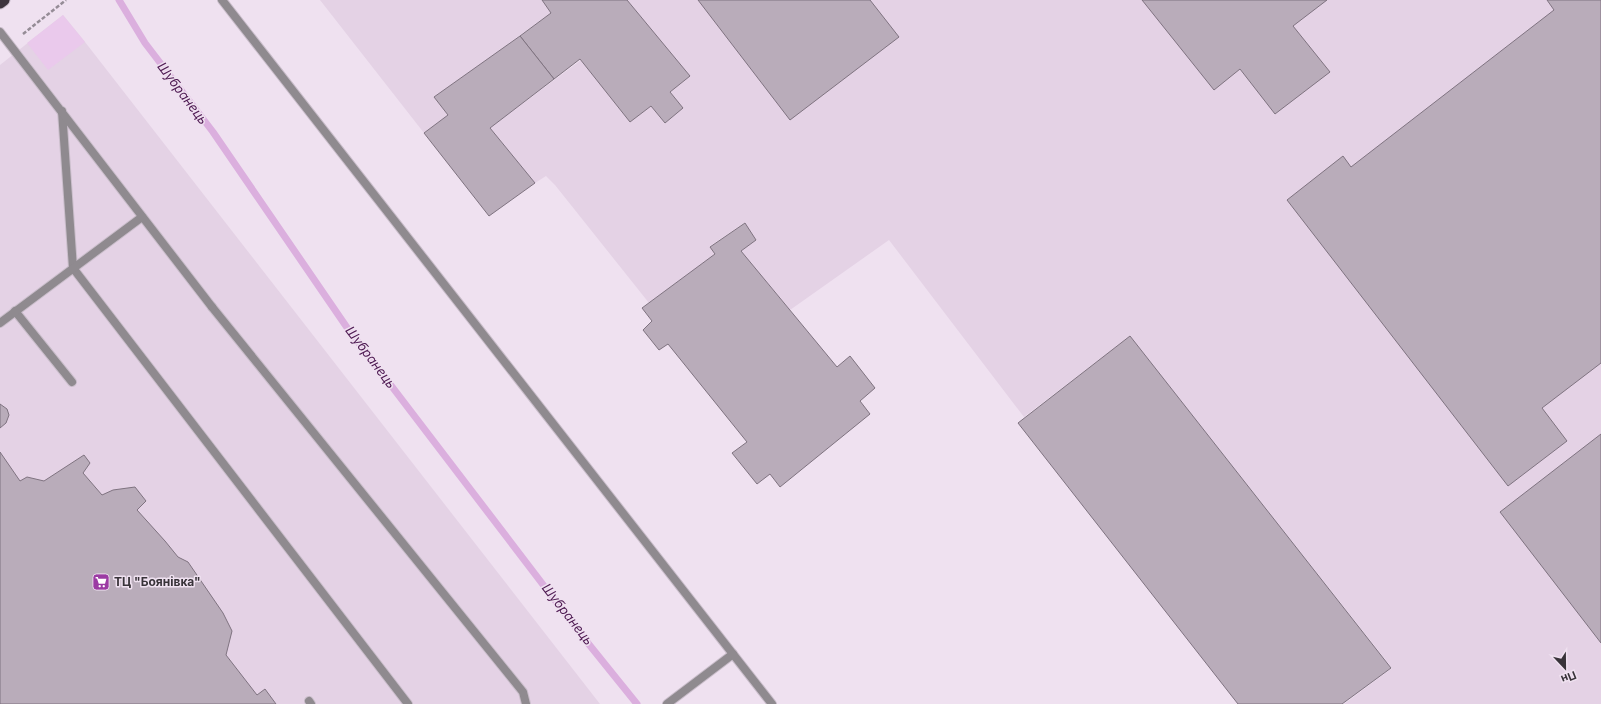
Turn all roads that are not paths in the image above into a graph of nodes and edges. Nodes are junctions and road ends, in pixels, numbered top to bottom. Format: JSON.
{"nodes":[{"id":1,"x":3,"y":0,"type":"edge"},
{"id":2,"x":222,"y":0,"type":"edge"},
{"id":3,"x":0,"y":3,"type":"edge"},
{"id":4,"x":0,"y":32,"type":"edge"},
{"id":5,"x":62,"y":111,"type":"junction"},
{"id":6,"x":142,"y":217,"type":"junction"},
{"id":7,"x":73,"y":268,"type":"junction"},
{"id":8,"x":15,"y":312,"type":"junction"},
{"id":9,"x":0,"y":323,"type":"edge"},
{"id":10,"x":72,"y":382,"type":"dead end"},
{"id":11,"x":733,"y":654,"type":"junction"},
{"id":12,"x":408,"y":704,"type":"edge"},
{"id":13,"x":526,"y":704,"type":"edge"},
{"id":14,"x":667,"y":704,"type":"edge"},
{"id":15,"x":772,"y":704,"type":"edge"}],
"edges":[{"from":1,"to":3,"type":"highway"},
{"from":2,"to":11,"type":"street"},
{"from":4,"to":5,"type":"street"},
{"from":5,"to":6,"type":"street"},
{"from":5,"to":7,"type":"street"},
{"from":6,"to":7,"type":"street"},
{"from":6,"to":13,"type":"street"},
{"from":7,"to":8,"type":"street"},
{"from":7,"to":12,"type":"street"},
{"from":8,"to":9,"type":"street"},
{"from":8,"to":10,"type":"street"},
{"from":11,"to":14,"type":"street"},
{"from":11,"to":15,"type":"street"}]}
